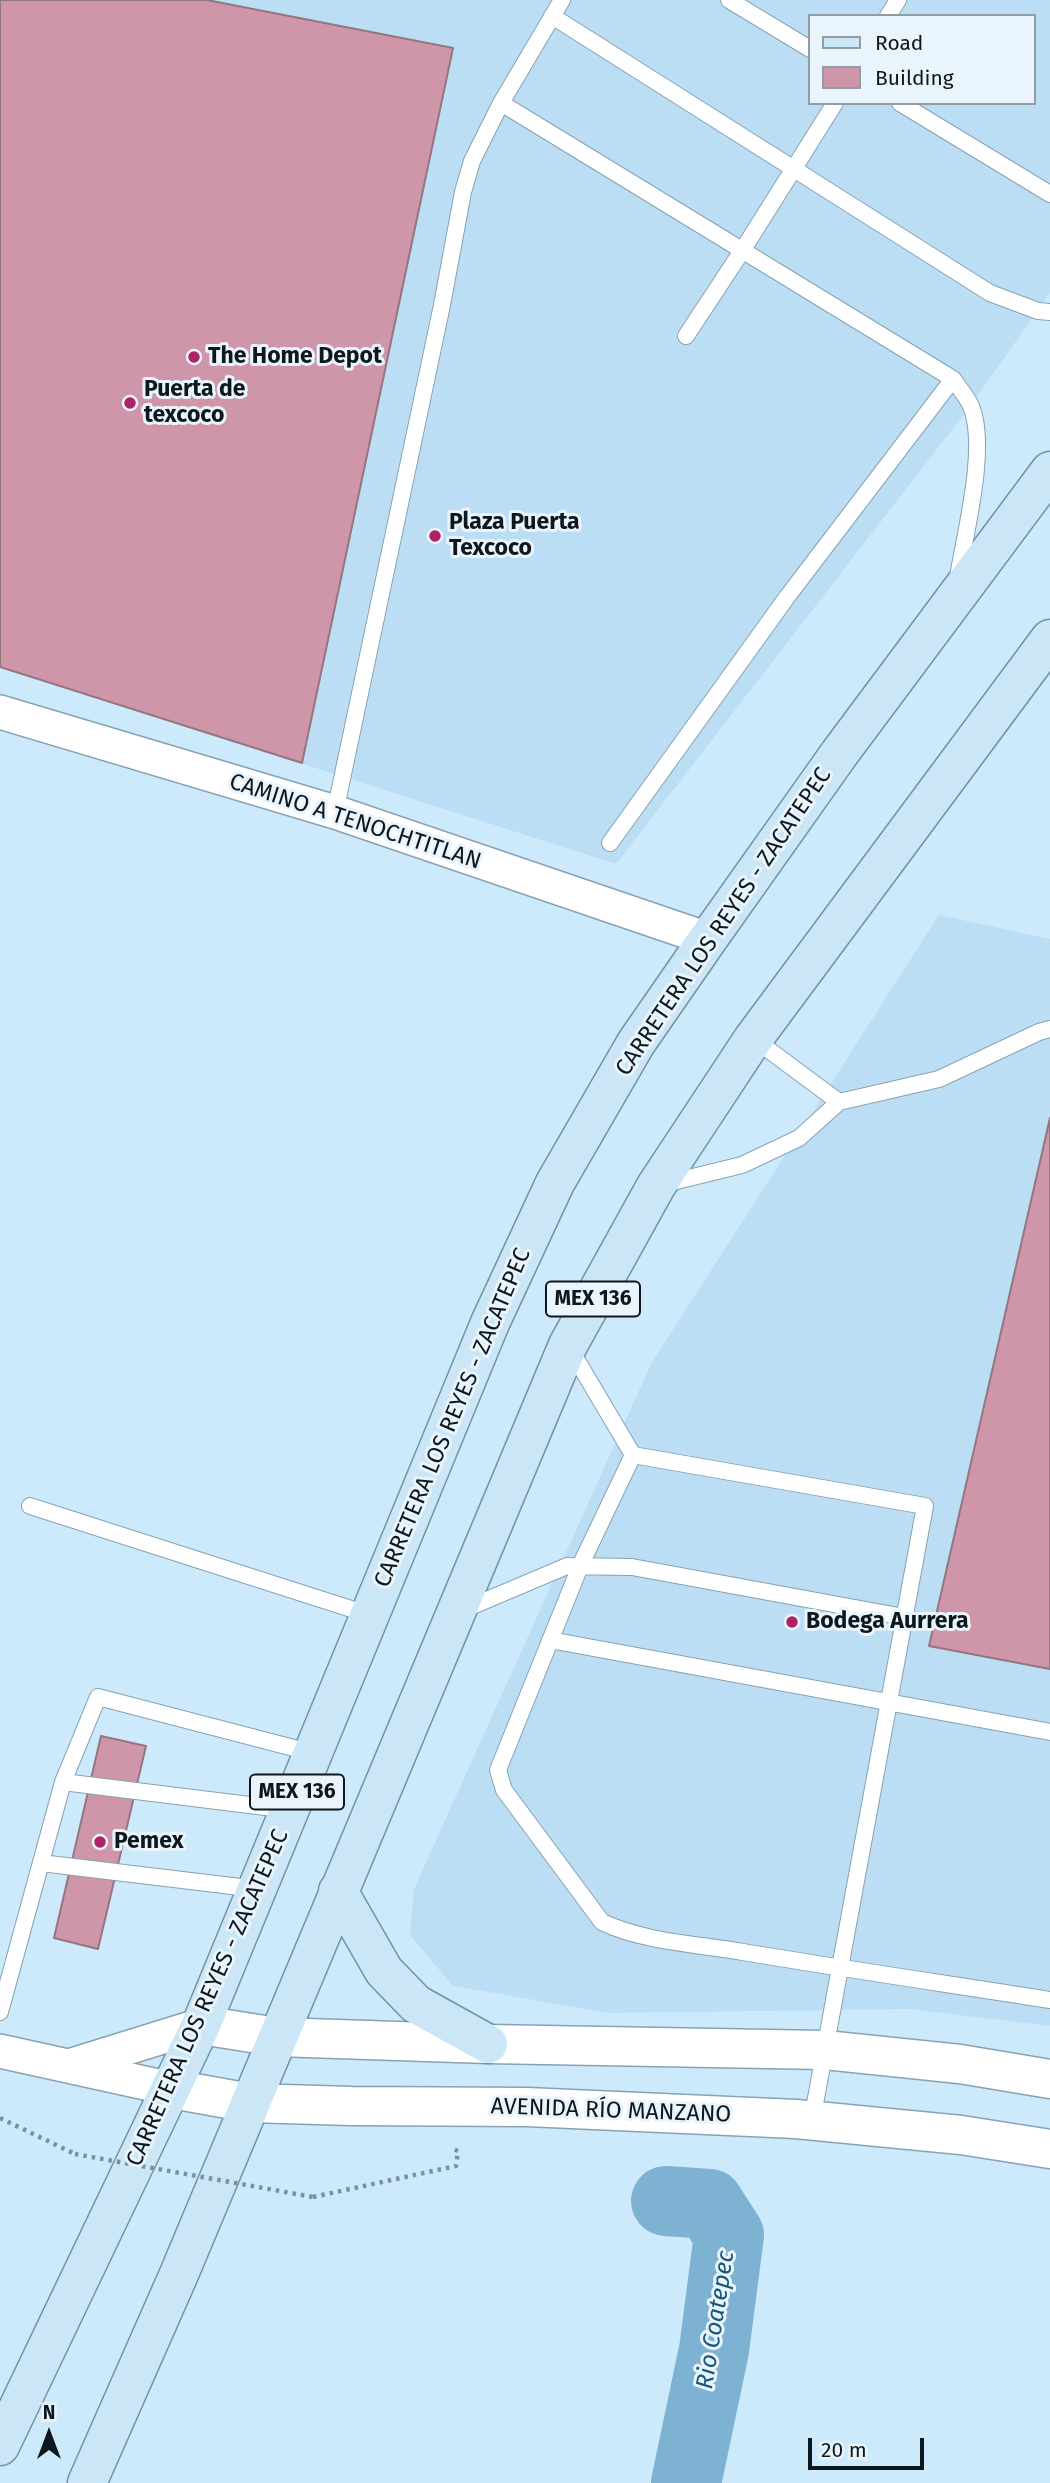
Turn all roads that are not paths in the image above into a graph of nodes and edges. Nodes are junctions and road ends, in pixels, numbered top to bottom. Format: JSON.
{"nodes":[{"id":1,"x":562,"y":0,"type":"edge"},
{"id":2,"x":729,"y":0,"type":"edge"},
{"id":3,"x":552,"y":16,"type":"junction"},
{"id":4,"x":808,"y":48,"type":"edge"},
{"id":5,"x":501,"y":103,"type":"junction"},
{"id":6,"x":834,"y":105,"type":"edge"},
{"id":7,"x":903,"y":105,"type":"edge"},
{"id":8,"x":793,"y":169,"type":"junction"},
{"id":9,"x":1050,"y":194,"type":"edge"},
{"id":10,"x":743,"y":251,"type":"junction"},
{"id":11,"x":1044,"y":312,"type":"edge"},
{"id":12,"x":685,"y":336,"type":"dead end"},
{"id":13,"x":953,"y":379,"type":"junction"},
{"id":14,"x":1050,"y":471,"type":"edge"},
{"id":15,"x":954,"y":602,"type":"junction"},
{"id":16,"x":1050,"y":639,"type":"edge"},
{"id":17,"x":0,"y":712,"type":"edge"},
{"id":18,"x":335,"y":812,"type":"junction"},
{"id":19,"x":610,"y":843,"type":"dead end"},
{"id":20,"x":708,"y":939,"type":"junction"},
{"id":21,"x":1050,"y":1029,"type":"edge"},
{"id":22,"x":753,"y":1039,"type":"junction"},
{"id":23,"x":839,"y":1102,"type":"junction"},
{"id":24,"x":656,"y":1186,"type":"junction"},
{"id":25,"x":568,"y":1345,"type":"junction"},
{"id":26,"x":633,"y":1455,"type":"junction"},
{"id":27,"x":30,"y":1506,"type":"dead end"},
{"id":28,"x":581,"y":1564,"type":"junction"},
{"id":29,"x":454,"y":1614,"type":"junction"},
{"id":30,"x":370,"y":1615,"type":"junction"},
{"id":31,"x":904,"y":1617,"type":"junction"},
{"id":32,"x":550,"y":1640,"type":"junction"},
{"id":33,"x":888,"y":1704,"type":"junction"},
{"id":34,"x":1050,"y":1732,"type":"edge"},
{"id":35,"x":313,"y":1753,"type":"junction"},
{"id":36,"x":63,"y":1782,"type":"junction"},
{"id":37,"x":290,"y":1810,"type":"junction"},
{"id":38,"x":41,"y":1863,"type":"junction"},
{"id":39,"x":257,"y":1889,"type":"junction"},
{"id":40,"x":338,"y":1891,"type":"junction"},
{"id":41,"x":839,"y":1969,"type":"junction"},
{"id":42,"x":1050,"y":2000,"type":"edge"},
{"id":43,"x":0,"y":2012,"type":"edge"},
{"id":44,"x":201,"y":2025,"type":"junction"},
{"id":45,"x":277,"y":2037,"type":"junction"},
{"id":46,"x":488,"y":2044,"type":"junction"},
{"id":47,"x":825,"y":2050,"type":"junction"},
{"id":48,"x":0,"y":2051,"type":"edge"},
{"id":49,"x":67,"y":2066,"type":"junction"},
{"id":50,"x":1050,"y":2079,"type":"edge"},
{"id":51,"x":172,"y":2089,"type":"junction"},
{"id":52,"x":250,"y":2103,"type":"junction"},
{"id":53,"x":811,"y":2120,"type":"junction"},
{"id":54,"x":1050,"y":2149,"type":"edge"},
{"id":55,"x":0,"y":2446,"type":"edge"},
{"id":56,"x":87,"y":2483,"type":"edge"}],
"edges":[{"from":1,"to":3,"type":"lane"},
{"from":2,"to":4,"type":"lane"},
{"from":3,"to":5,"type":"lane"},
{"from":3,"to":8,"type":"lane"},
{"from":5,"to":10,"type":"lane"},
{"from":5,"to":18,"type":"lane"},
{"from":6,"to":8,"type":"lane"},
{"from":7,"to":9,"type":"lane"},
{"from":8,"to":10,"type":"lane"},
{"from":8,"to":11,"type":"lane"},
{"from":10,"to":12,"type":"lane"},
{"from":10,"to":13,"type":"lane"},
{"from":13,"to":15,"type":"lane"},
{"from":13,"to":19,"type":"lane"},
{"from":14,"to":15,"type":"main road","name":"CARRETERA LOS REYES - ZACATEPEC","number":"MEX 136"},
{"from":15,"to":20,"type":"main road","name":"CARRETERA LOS REYES - ZACATEPEC","number":"MEX 136"},
{"from":16,"to":22,"type":"main road","number":"MEX 136"},
{"from":17,"to":18,"type":"street","name":"CAMINO A TENOCHTITLAN"},
{"from":18,"to":20,"type":"street","name":"CAMINO A TENOCHTITLAN"},
{"from":20,"to":30,"type":"main road","name":"CARRETERA LOS REYES - ZACATEPEC","number":"MEX 136"},
{"from":21,"to":23,"type":"lane"},
{"from":22,"to":23,"type":"lane"},
{"from":22,"to":24,"type":"main road","number":"MEX 136"},
{"from":23,"to":24,"type":"lane"},
{"from":24,"to":25,"type":"main road","number":"MEX 136"},
{"from":25,"to":26,"type":"lane"},
{"from":25,"to":29,"type":"main road","number":"MEX 136"},
{"from":26,"to":28,"type":"lane"},
{"from":26,"to":31,"type":"lane"},
{"from":27,"to":30,"type":"lane"},
{"from":28,"to":29,"type":"lane"},
{"from":28,"to":31,"type":"lane"},
{"from":28,"to":32,"type":"lane"},
{"from":29,"to":40,"type":"main road","number":"MEX 136"},
{"from":30,"to":35,"type":"main road","name":"CARRETERA LOS REYES - ZACATEPEC","number":"MEX 136"},
{"from":31,"to":33,"type":"lane"},
{"from":32,"to":33,"type":"lane"},
{"from":32,"to":41,"type":"lane"},
{"from":33,"to":34,"type":"lane"},
{"from":33,"to":41,"type":"lane"},
{"from":35,"to":36,"type":"lane"},
{"from":35,"to":37,"type":"main road","name":"CARRETERA LOS REYES - ZACATEPEC","number":"MEX 136"},
{"from":36,"to":37,"type":"lane"},
{"from":36,"to":38,"type":"lane"},
{"from":37,"to":39,"type":"main road","name":"CARRETERA LOS REYES - ZACATEPEC","number":"MEX 136"},
{"from":38,"to":39,"type":"lane"},
{"from":38,"to":43,"type":"lane"},
{"from":39,"to":44,"type":"main road","name":"CARRETERA LOS REYES - ZACATEPEC","number":"MEX 136"},
{"from":40,"to":45,"type":"main road","number":"MEX 136"},
{"from":40,"to":46,"type":"main road"},
{"from":41,"to":42,"type":"lane"},
{"from":41,"to":47,"type":"lane"},
{"from":44,"to":45,"type":"main road"},
{"from":44,"to":49,"type":"street"},
{"from":44,"to":51,"type":"main road","name":"CARRETERA LOS REYES - ZACATEPEC","number":"MEX 136"},
{"from":45,"to":46,"type":"main road"},
{"from":45,"to":52,"type":"main road","number":"MEX 136"},
{"from":46,"to":47,"type":"main road"},
{"from":47,"to":50,"type":"main road"},
{"from":47,"to":53,"type":"lane"},
{"from":48,"to":49,"type":"street"},
{"from":49,"to":51,"type":"street"},
{"from":51,"to":52,"type":"main road","name":"AVENIDA RÍO MANZANO"},
{"from":51,"to":55,"type":"main road","name":"CARRETERA LOS REYES - ZACATEPEC","number":"MEX 136"},
{"from":52,"to":53,"type":"main road","name":"AVENIDA RÍO MANZANO"},
{"from":52,"to":56,"type":"main road","number":"MEX 136"},
{"from":53,"to":54,"type":"main road","name":"AVENIDA RÍO MANZANO"}]}
